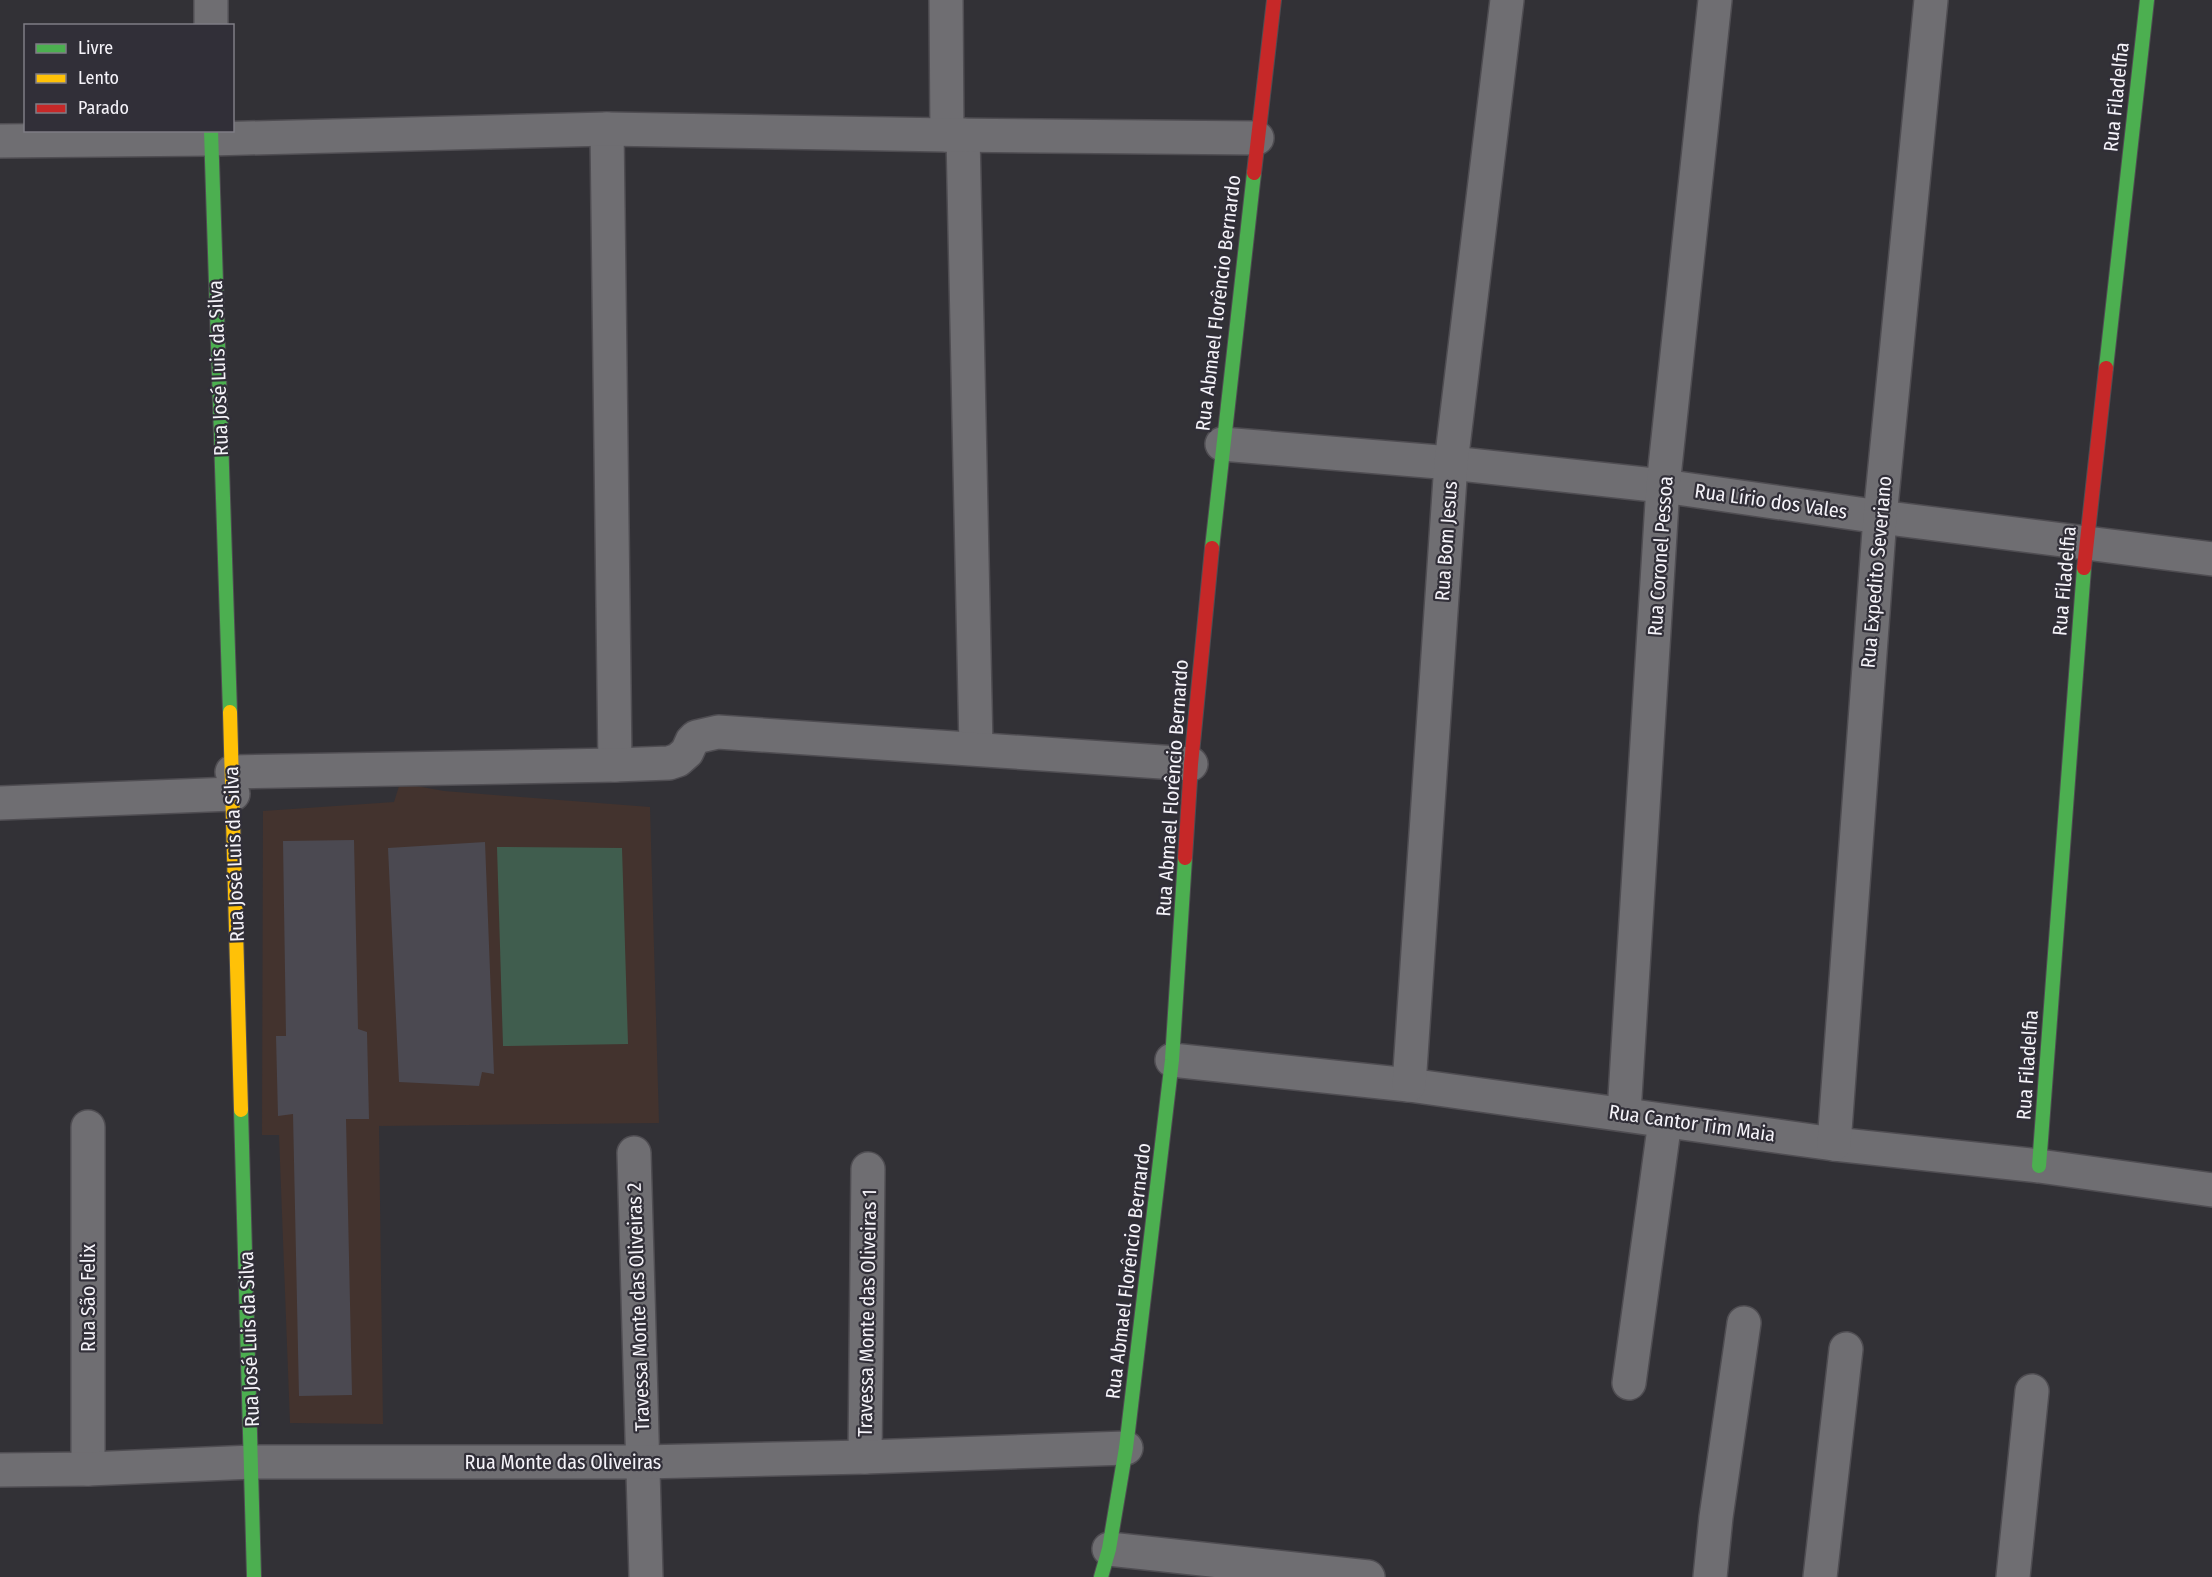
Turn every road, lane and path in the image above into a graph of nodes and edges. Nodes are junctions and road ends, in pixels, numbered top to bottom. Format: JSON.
{"nodes":[{"id":1,"x":210,"y":0,"type":"edge"},
{"id":2,"x":946,"y":0,"type":"edge"},
{"id":3,"x":1274,"y":0,"type":"edge"},
{"id":4,"x":1507,"y":0,"type":"edge"},
{"id":5,"x":1715,"y":0,"type":"edge"},
{"id":6,"x":1931,"y":0,"type":"edge"},
{"id":7,"x":2147,"y":0,"type":"edge"},
{"id":8,"x":210,"y":24,"type":"edge"},
{"id":9,"x":607,"y":129,"type":"junction"},
{"id":10,"x":211,"y":135,"type":"edge"},
{"id":11,"x":955,"y":135,"type":"junction"},
{"id":12,"x":1257,"y":138,"type":"junction"},
{"id":13,"x":0,"y":141,"type":"edge"},
{"id":14,"x":1221,"y":444,"type":"junction"},
{"id":15,"x":1451,"y":463,"type":"junction"},
{"id":16,"x":1663,"y":486,"type":"junction"},
{"id":17,"x":1880,"y":517,"type":"junction"},
{"id":18,"x":2086,"y":543,"type":"junction"},
{"id":19,"x":2212,"y":559,"type":"edge"},
{"id":20,"x":976,"y":748,"type":"junction"},
{"id":21,"x":1191,"y":764,"type":"junction"},
{"id":22,"x":615,"y":765,"type":"junction"},
{"id":23,"x":232,"y":783,"type":"junction"},
{"id":24,"x":0,"y":803,"type":"edge"},
{"id":25,"x":1172,"y":1060,"type":"junction"},
{"id":26,"x":1409,"y":1085,"type":"junction"},
{"id":27,"x":1624,"y":1113,"type":"junction"},
{"id":28,"x":1665,"y":1121,"type":"junction"},
{"id":29,"x":88,"y":1126,"type":"dead end"},
{"id":30,"x":1834,"y":1144,"type":"junction"},
{"id":31,"x":634,"y":1152,"type":"dead end"},
{"id":32,"x":2039,"y":1166,"type":"junction"},
{"id":33,"x":868,"y":1169,"type":"dead end"},
{"id":34,"x":2212,"y":1190,"type":"edge"},
{"id":35,"x":1744,"y":1323,"type":"dead end"},
{"id":36,"x":1846,"y":1349,"type":"dead end"},
{"id":37,"x":1629,"y":1383,"type":"dead end"},
{"id":38,"x":2032,"y":1391,"type":"dead end"},
{"id":39,"x":1126,"y":1448,"type":"junction"},
{"id":40,"x":865,"y":1457,"type":"junction"},
{"id":41,"x":253,"y":1462,"type":"junction"},
{"id":42,"x":643,"y":1462,"type":"junction"},
{"id":43,"x":0,"y":1470,"type":"edge"},
{"id":44,"x":88,"y":1470,"type":"junction"},
{"id":45,"x":1105,"y":1563,"type":"edge"},
{"id":46,"x":254,"y":1577,"type":"edge"},
{"id":47,"x":646,"y":1577,"type":"edge"},
{"id":48,"x":1368,"y":1577,"type":"edge"},
{"id":49,"x":1710,"y":1577,"type":"edge"},
{"id":50,"x":1820,"y":1577,"type":"edge"},
{"id":51,"x":2013,"y":1577,"type":"edge"}],
"edges":[{"from":1,"to":8,"type":"street"},
{"from":2,"to":11,"type":"street"},
{"from":3,"to":12,"type":"street","name":"Rua Abmael Florêncio Bernardo"},
{"from":4,"to":15,"type":"street","name":"Rua Bom Jesus"},
{"from":5,"to":16,"type":"street","name":"Rua Coronel Pessoa"},
{"from":6,"to":17,"type":"street","name":"Rua Expedito Severiano"},
{"from":7,"to":18,"type":"street","name":"Rua Filadelfia"},
{"from":9,"to":10,"type":"street"},
{"from":9,"to":11,"type":"street"},
{"from":9,"to":22,"type":"street"},
{"from":10,"to":13,"type":"street"},
{"from":10,"to":23,"type":"street","name":"Rua José Luis da Silva"},
{"from":11,"to":12,"type":"street"},
{"from":11,"to":20,"type":"street"},
{"from":12,"to":14,"type":"street","name":"Rua Abmael Florêncio Bernardo"},
{"from":14,"to":15,"type":"street","name":"Rua Lírio dos Vales"},
{"from":14,"to":21,"type":"street","name":"Rua Abmael Florêncio Bernardo"},
{"from":15,"to":16,"type":"street","name":"Rua Lírio dos Vales"},
{"from":15,"to":26,"type":"street","name":"Rua Bom Jesus"},
{"from":16,"to":17,"type":"street","name":"Rua Lírio dos Vales"},
{"from":16,"to":27,"type":"street","name":"Rua Coronel Pessoa"},
{"from":17,"to":18,"type":"street","name":"Rua Lírio dos Vales"},
{"from":17,"to":30,"type":"street","name":"Rua Expedito Severiano"},
{"from":18,"to":19,"type":"street","name":"Rua Lírio dos Vales"},
{"from":18,"to":32,"type":"street","name":"Rua Filadelfia"},
{"from":20,"to":21,"type":"street"},
{"from":20,"to":22,"type":"street"},
{"from":21,"to":25,"type":"street","name":"Rua Abmael Florêncio Bernardo"},
{"from":22,"to":23,"type":"street"},
{"from":23,"to":24,"type":"street"},
{"from":23,"to":41,"type":"street","name":"Rua José Luis da Silva"},
{"from":25,"to":26,"type":"street","name":"Rua Cantor Tim Maia"},
{"from":25,"to":39,"type":"street","name":"Rua Abmael Florêncio Bernardo"},
{"from":26,"to":27,"type":"street","name":"Rua Cantor Tim Maia"},
{"from":27,"to":28,"type":"street","name":"Rua Cantor Tim Maia"},
{"from":28,"to":30,"type":"street","name":"Rua Cantor Tim Maia"},
{"from":28,"to":37,"type":"street"},
{"from":29,"to":44,"type":"street","name":"Rua São Felix"},
{"from":30,"to":32,"type":"street","name":"Rua Cantor Tim Maia"},
{"from":31,"to":42,"type":"street","name":"Travessa Monte das Oliveiras 2"},
{"from":32,"to":34,"type":"street","name":"Rua Cantor Tim Maia"},
{"from":33,"to":40,"type":"street","name":"Travessa Monte das Oliveiras 1"},
{"from":35,"to":49,"type":"street"},
{"from":36,"to":50,"type":"street"},
{"from":38,"to":51,"type":"street"},
{"from":39,"to":40,"type":"street","name":"Rua Monte das Oliveiras"},
{"from":39,"to":45,"type":"street","name":"Rua Abmael Florêncio Bernardo"},
{"from":40,"to":42,"type":"street","name":"Rua Monte das Oliveiras"},
{"from":41,"to":42,"type":"street","name":"Rua Monte das Oliveiras"},
{"from":41,"to":44,"type":"street","name":"Rua Monte das Oliveiras"},
{"from":41,"to":46,"type":"street","name":"Rua José Luis da Silva"},
{"from":42,"to":47,"type":"street","name":"Travessa Monte das Oliveiras 2"},
{"from":43,"to":44,"type":"street","name":"Rua Monte das Oliveiras"},
{"from":45,"to":48,"type":"street"}]}
